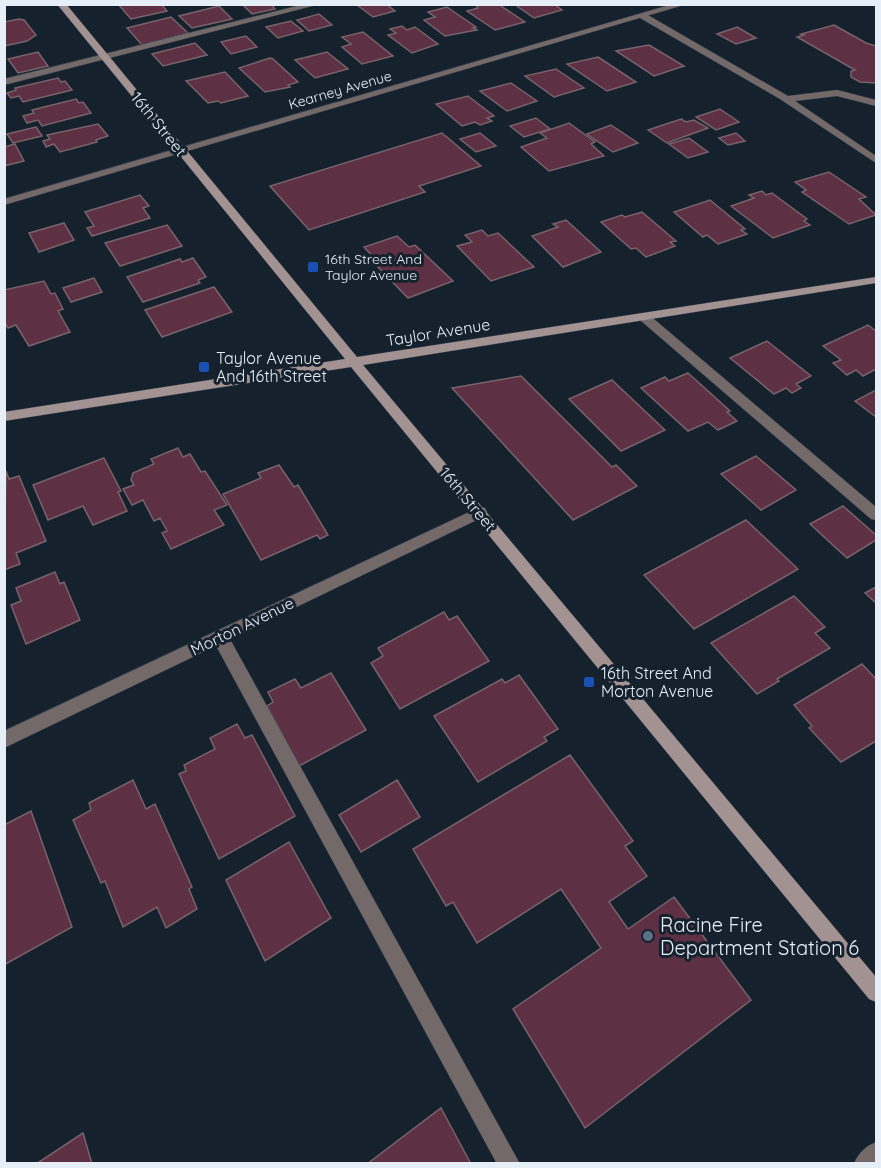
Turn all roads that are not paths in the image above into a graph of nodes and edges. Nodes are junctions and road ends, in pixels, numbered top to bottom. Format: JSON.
{"nodes":[{"id":1,"x":61,"y":4,"type":"edge"},
{"id":2,"x":316,"y":4,"type":"edge"},
{"id":3,"x":683,"y":4,"type":"edge"},
{"id":4,"x":643,"y":16,"type":"junction"},
{"id":5,"x":104,"y":57,"type":"junction"},
{"id":6,"x":4,"y":82,"type":"edge"},
{"id":7,"x":788,"y":99,"type":"junction"},
{"id":8,"x":876,"y":103,"type":"edge"},
{"id":9,"x":181,"y":150,"type":"junction"},
{"id":10,"x":876,"y":160,"type":"edge"},
{"id":11,"x":4,"y":202,"type":"edge"},
{"id":12,"x":876,"y":280,"type":"edge"},
{"id":13,"x":644,"y":317,"type":"junction"},
{"id":14,"x":355,"y":362,"type":"junction"},
{"id":15,"x":4,"y":417,"type":"edge"},
{"id":16,"x":480,"y":512,"type":"junction"},
{"id":17,"x":876,"y":515,"type":"edge"},
{"id":18,"x":220,"y":637,"type":"junction"},
{"id":19,"x":4,"y":740,"type":"edge"},
{"id":20,"x":876,"y":992,"type":"edge"},
{"id":21,"x":876,"y":1153,"type":"edge"},
{"id":22,"x":509,"y":1164,"type":"edge"},
{"id":23,"x":865,"y":1164,"type":"edge"}],
"edges":[{"from":1,"to":5,"type":"street","name":"16th Street"},
{"from":2,"to":5,"type":"street"},
{"from":3,"to":4,"type":"street","name":"Kearney Avenue"},
{"from":4,"to":7,"type":"street"},
{"from":4,"to":9,"type":"street","name":"Kearney Avenue"},
{"from":5,"to":6,"type":"street"},
{"from":5,"to":9,"type":"street","name":"16th Street"},
{"from":7,"to":8,"type":"street"},
{"from":7,"to":10,"type":"street"},
{"from":9,"to":11,"type":"street","name":"Kearney Avenue"},
{"from":9,"to":14,"type":"street","name":"16th Street"},
{"from":12,"to":13,"type":"street","name":"Taylor Avenue"},
{"from":13,"to":14,"type":"street","name":"Taylor Avenue"},
{"from":13,"to":17,"type":"street"},
{"from":14,"to":15,"type":"street","name":"Taylor Avenue"},
{"from":14,"to":16,"type":"street","name":"16th Street"},
{"from":16,"to":18,"type":"street","name":"Morton Avenue"},
{"from":16,"to":20,"type":"street","name":"16th Street"},
{"from":18,"to":19,"type":"street","name":"Morton Avenue"},
{"from":18,"to":22,"type":"street"},
{"from":21,"to":23,"type":"street"}]}
